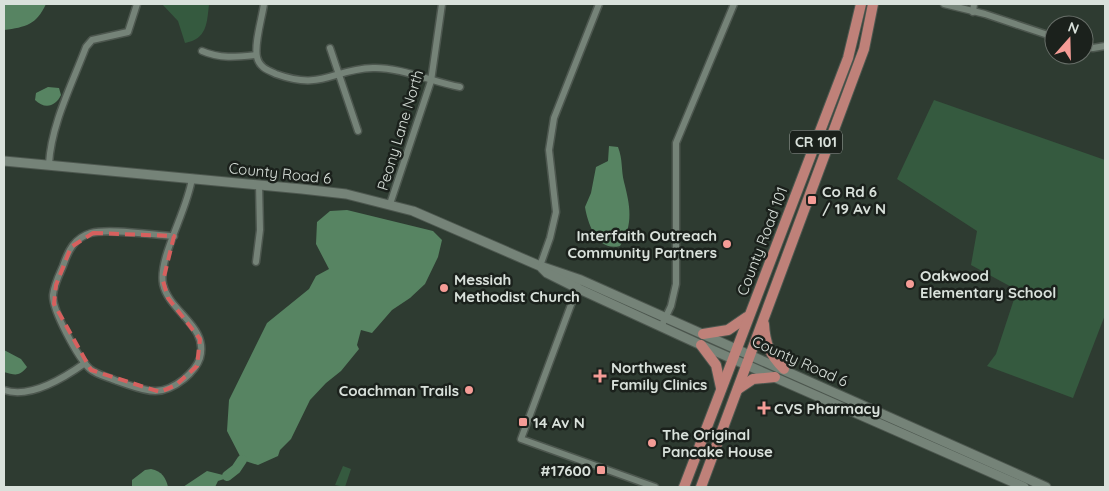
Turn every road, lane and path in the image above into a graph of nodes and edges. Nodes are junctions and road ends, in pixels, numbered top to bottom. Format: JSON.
{"nodes":[{"id":1,"x":137,"y":4,"type":"edge"},
{"id":2,"x":264,"y":4,"type":"edge"},
{"id":3,"x":442,"y":4,"type":"edge"},
{"id":4,"x":599,"y":4,"type":"edge"},
{"id":5,"x":734,"y":4,"type":"edge"},
{"id":6,"x":861,"y":4,"type":"edge"},
{"id":7,"x":873,"y":4,"type":"edge"},
{"id":8,"x":944,"y":4,"type":"edge"},
{"id":9,"x":974,"y":4,"type":"edge"},
{"id":10,"x":973,"y":12,"type":"junction"},
{"id":11,"x":1044,"y":33,"type":"edge"},
{"id":12,"x":330,"y":48,"type":"dead end"},
{"id":13,"x":202,"y":51,"type":"dead end"},
{"id":14,"x":256,"y":55,"type":"junction"},
{"id":15,"x":339,"y":75,"type":"junction"},
{"id":16,"x":431,"y":81,"type":"junction"},
{"id":17,"x":460,"y":87,"type":"dead end"},
{"id":18,"x":358,"y":131,"type":"dead end"},
{"id":19,"x":4,"y":161,"type":"edge"},
{"id":20,"x":49,"y":164,"type":"junction"},
{"id":21,"x":192,"y":178,"type":"junction"},
{"id":22,"x":259,"y":184,"type":"junction"},
{"id":23,"x":390,"y":204,"type":"junction"},
{"id":24,"x":174,"y":236,"type":"junction"},
{"id":25,"x":256,"y":262,"type":"dead end"},
{"id":26,"x":540,"y":266,"type":"junction"},
{"id":27,"x":579,"y":284,"type":"junction"},
{"id":28,"x":748,"y":316,"type":"junction"},
{"id":29,"x":666,"y":317,"type":"junction"},
{"id":30,"x":764,"y":320,"type":"junction"},
{"id":31,"x":662,"y":327,"type":"junction"},
{"id":32,"x":703,"y":334,"type":"junction"},
{"id":33,"x":701,"y":345,"type":"junction"},
{"id":34,"x":737,"y":348,"type":"junction"},
{"id":35,"x":750,"y":354,"type":"junction"},
{"id":36,"x":733,"y":359,"type":"junction"},
{"id":37,"x":84,"y":363,"type":"junction"},
{"id":38,"x":746,"y":365,"type":"junction"},
{"id":39,"x":784,"y":369,"type":"junction"},
{"id":40,"x":775,"y":377,"type":"junction"},
{"id":41,"x":4,"y":390,"type":"edge"},
{"id":42,"x":721,"y":390,"type":"junction"},
{"id":43,"x":737,"y":390,"type":"junction"},
{"id":44,"x":656,"y":487,"type":"edge"},
{"id":45,"x":684,"y":487,"type":"edge"},
{"id":46,"x":700,"y":487,"type":"edge"},
{"id":47,"x":1024,"y":487,"type":"edge"},
{"id":48,"x":1046,"y":487,"type":"edge"}],
"edges":[{"from":1,"to":20,"type":"street"},
{"from":2,"to":14,"type":"street"},
{"from":3,"to":16,"type":"street","name":"Peony Lane North"},
{"from":4,"to":26,"type":"street"},
{"from":5,"to":29,"type":"street"},
{"from":6,"to":28,"type":"main road","name":"County Road 101","number":"CR 101"},
{"from":7,"to":30,"type":"main road","name":"County Road 101","number":"CR 101"},
{"from":8,"to":10,"type":"street"},
{"from":9,"to":10,"type":"street"},
{"from":10,"to":11,"type":"street"},
{"from":12,"to":15,"type":"street"},
{"from":13,"to":14,"type":"street"},
{"from":14,"to":15,"type":"street"},
{"from":15,"to":16,"type":"street"},
{"from":15,"to":18,"type":"street"},
{"from":16,"to":17,"type":"street"},
{"from":16,"to":23,"type":"street","name":"Peony Lane North"},
{"from":19,"to":20,"type":"main road","name":"County Road 6"},
{"from":20,"to":21,"type":"main road","name":"County Road 6"},
{"from":21,"to":22,"type":"main road","name":"County Road 6"},
{"from":21,"to":24,"type":"street"},
{"from":22,"to":23,"type":"main road","name":"County Road 6"},
{"from":22,"to":25,"type":"street"},
{"from":23,"to":26,"type":"main road","name":"County Road 6"},
{"from":24,"to":37,"type":"street"},
{"from":24,"to":37,"type":"street"},
{"from":26,"to":27,"type":"main road","name":"County Road 6"},
{"from":27,"to":29,"type":"main road","name":"County Road 6"},
{"from":27,"to":31,"type":"main road","name":"County Road 6"},
{"from":27,"to":44,"type":"street"},
{"from":28,"to":32,"type":"main road"},
{"from":28,"to":34,"type":"main road","name":"County Road 101","number":"CR 101"},
{"from":29,"to":31,"type":"street"},
{"from":29,"to":32,"type":"main road","name":"County Road 6"},
{"from":30,"to":35,"type":"main road","name":"County Road 101","number":"CR 101"},
{"from":30,"to":39,"type":"main road"},
{"from":31,"to":33,"type":"main road","name":"County Road 6"},
{"from":32,"to":34,"type":"main road","name":"County Road 6"},
{"from":33,"to":36,"type":"main road","name":"County Road 6"},
{"from":33,"to":42,"type":"main road"},
{"from":34,"to":35,"type":"main road","name":"County Road 6"},
{"from":34,"to":36,"type":"main road","name":"County Road 101","number":"CR 101"},
{"from":35,"to":38,"type":"main road","name":"County Road 101","number":"CR 101"},
{"from":35,"to":39,"type":"main road","name":"County Road 6"},
{"from":36,"to":38,"type":"main road","name":"County Road 6"},
{"from":36,"to":42,"type":"main road","name":"County Road 101","number":"CR 101"},
{"from":37,"to":41,"type":"street"},
{"from":38,"to":40,"type":"main road","name":"County Road 6"},
{"from":38,"to":43,"type":"main road","name":"County Road 101","number":"CR 101"},
{"from":39,"to":48,"type":"main road","name":"County Road 6"},
{"from":40,"to":43,"type":"main road"},
{"from":40,"to":47,"type":"main road","name":"County Road 6"},
{"from":42,"to":45,"type":"main road","name":"County Road 101","number":"CR 101"},
{"from":43,"to":46,"type":"main road","name":"County Road 101","number":"CR 101"}]}
